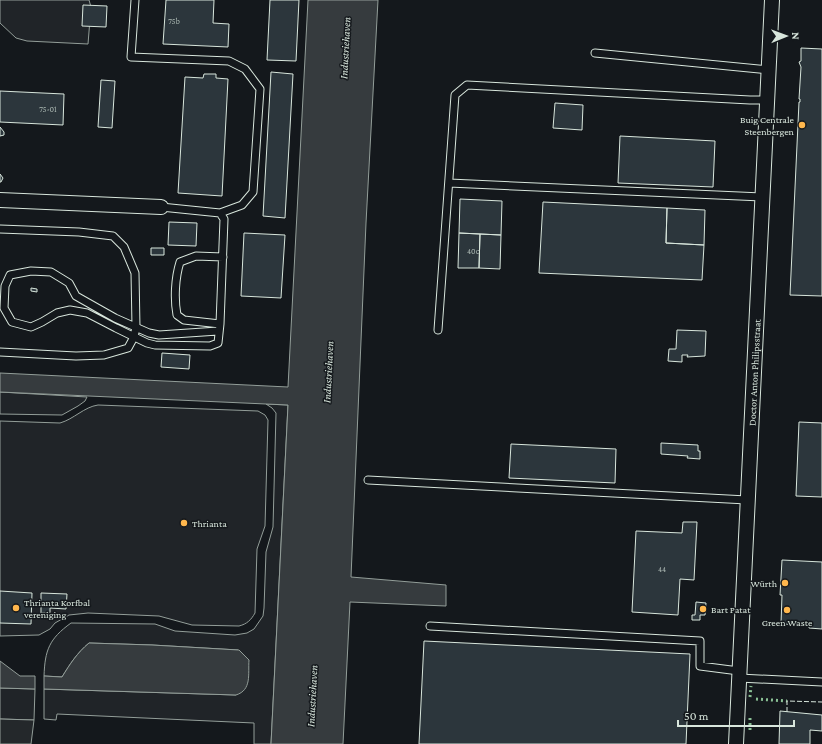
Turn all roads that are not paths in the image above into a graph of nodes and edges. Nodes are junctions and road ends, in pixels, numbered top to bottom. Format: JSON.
{"nodes":[{"id":1,"x":136,"y":0,"type":"edge"},
{"id":2,"x":772,"y":0,"type":"edge"},
{"id":3,"x":595,"y":53,"type":"dead end"},
{"id":4,"x":768,"y":70,"type":"junction"},
{"id":5,"x":767,"y":100,"type":"junction"},
{"id":6,"x":448,"y":183,"type":"junction"},
{"id":7,"x":762,"y":197,"type":"junction"},
{"id":8,"x":0,"y":200,"type":"edge"},
{"id":9,"x":161,"y":207,"type":"joint"},
{"id":10,"x":220,"y":213,"type":"junction"},
{"id":11,"x":0,"y":229,"type":"edge"},
{"id":12,"x":223,"y":257,"type":"junction"},
{"id":13,"x":136,"y":327,"type":"junction"},
{"id":14,"x":219,"y":328,"type":"junction"},
{"id":15,"x":438,"y":330,"type":"dead end"},
{"id":16,"x":134,"y":337,"type":"junction"},
{"id":17,"x":0,"y":352,"type":"edge"},
{"id":18,"x":368,"y":480,"type":"dead end"},
{"id":19,"x":747,"y":500,"type":"junction"},
{"id":20,"x":430,"y":626,"type":"dead end"},
{"id":21,"x":739,"y":675,"type":"junction"},
{"id":22,"x":822,"y":682,"type":"edge"},
{"id":23,"x":736,"y":744,"type":"edge"}],
"edges":[{"from":1,"to":10,"type":"lane"},
{"from":2,"to":4,"type":"street","name":"Doctor Anton Philipsstraat"},
{"from":3,"to":4,"type":"lane"},
{"from":4,"to":5,"type":"street","name":"Doctor Anton Philipsstraat"},
{"from":5,"to":6,"type":"lane"},
{"from":5,"to":7,"type":"street","name":"Doctor Anton Philipsstraat"},
{"from":6,"to":7,"type":"lane"},
{"from":6,"to":15,"type":"lane"},
{"from":7,"to":19,"type":"street","name":"Doctor Anton Philipsstraat"},
{"from":8,"to":9,"type":"street"},
{"from":9,"to":10,"type":"lane"},
{"from":10,"to":12,"type":"lane"},
{"from":11,"to":13,"type":"lane"},
{"from":12,"to":14,"type":"lane"},
{"from":12,"to":14,"type":"lane"},
{"from":13,"to":14,"type":"lane"},
{"from":13,"to":16,"type":"lane"},
{"from":13,"to":16,"type":"lane"},
{"from":14,"to":16,"type":"lane"},
{"from":16,"to":17,"type":"lane"},
{"from":18,"to":19,"type":"lane"},
{"from":19,"to":21,"type":"street","name":"Doctor Anton Philipsstraat"},
{"from":20,"to":21,"type":"lane"},
{"from":21,"to":22,"type":"lane"},
{"from":21,"to":23,"type":"street","name":"Doctor Anton Philipsstraat"}]}
